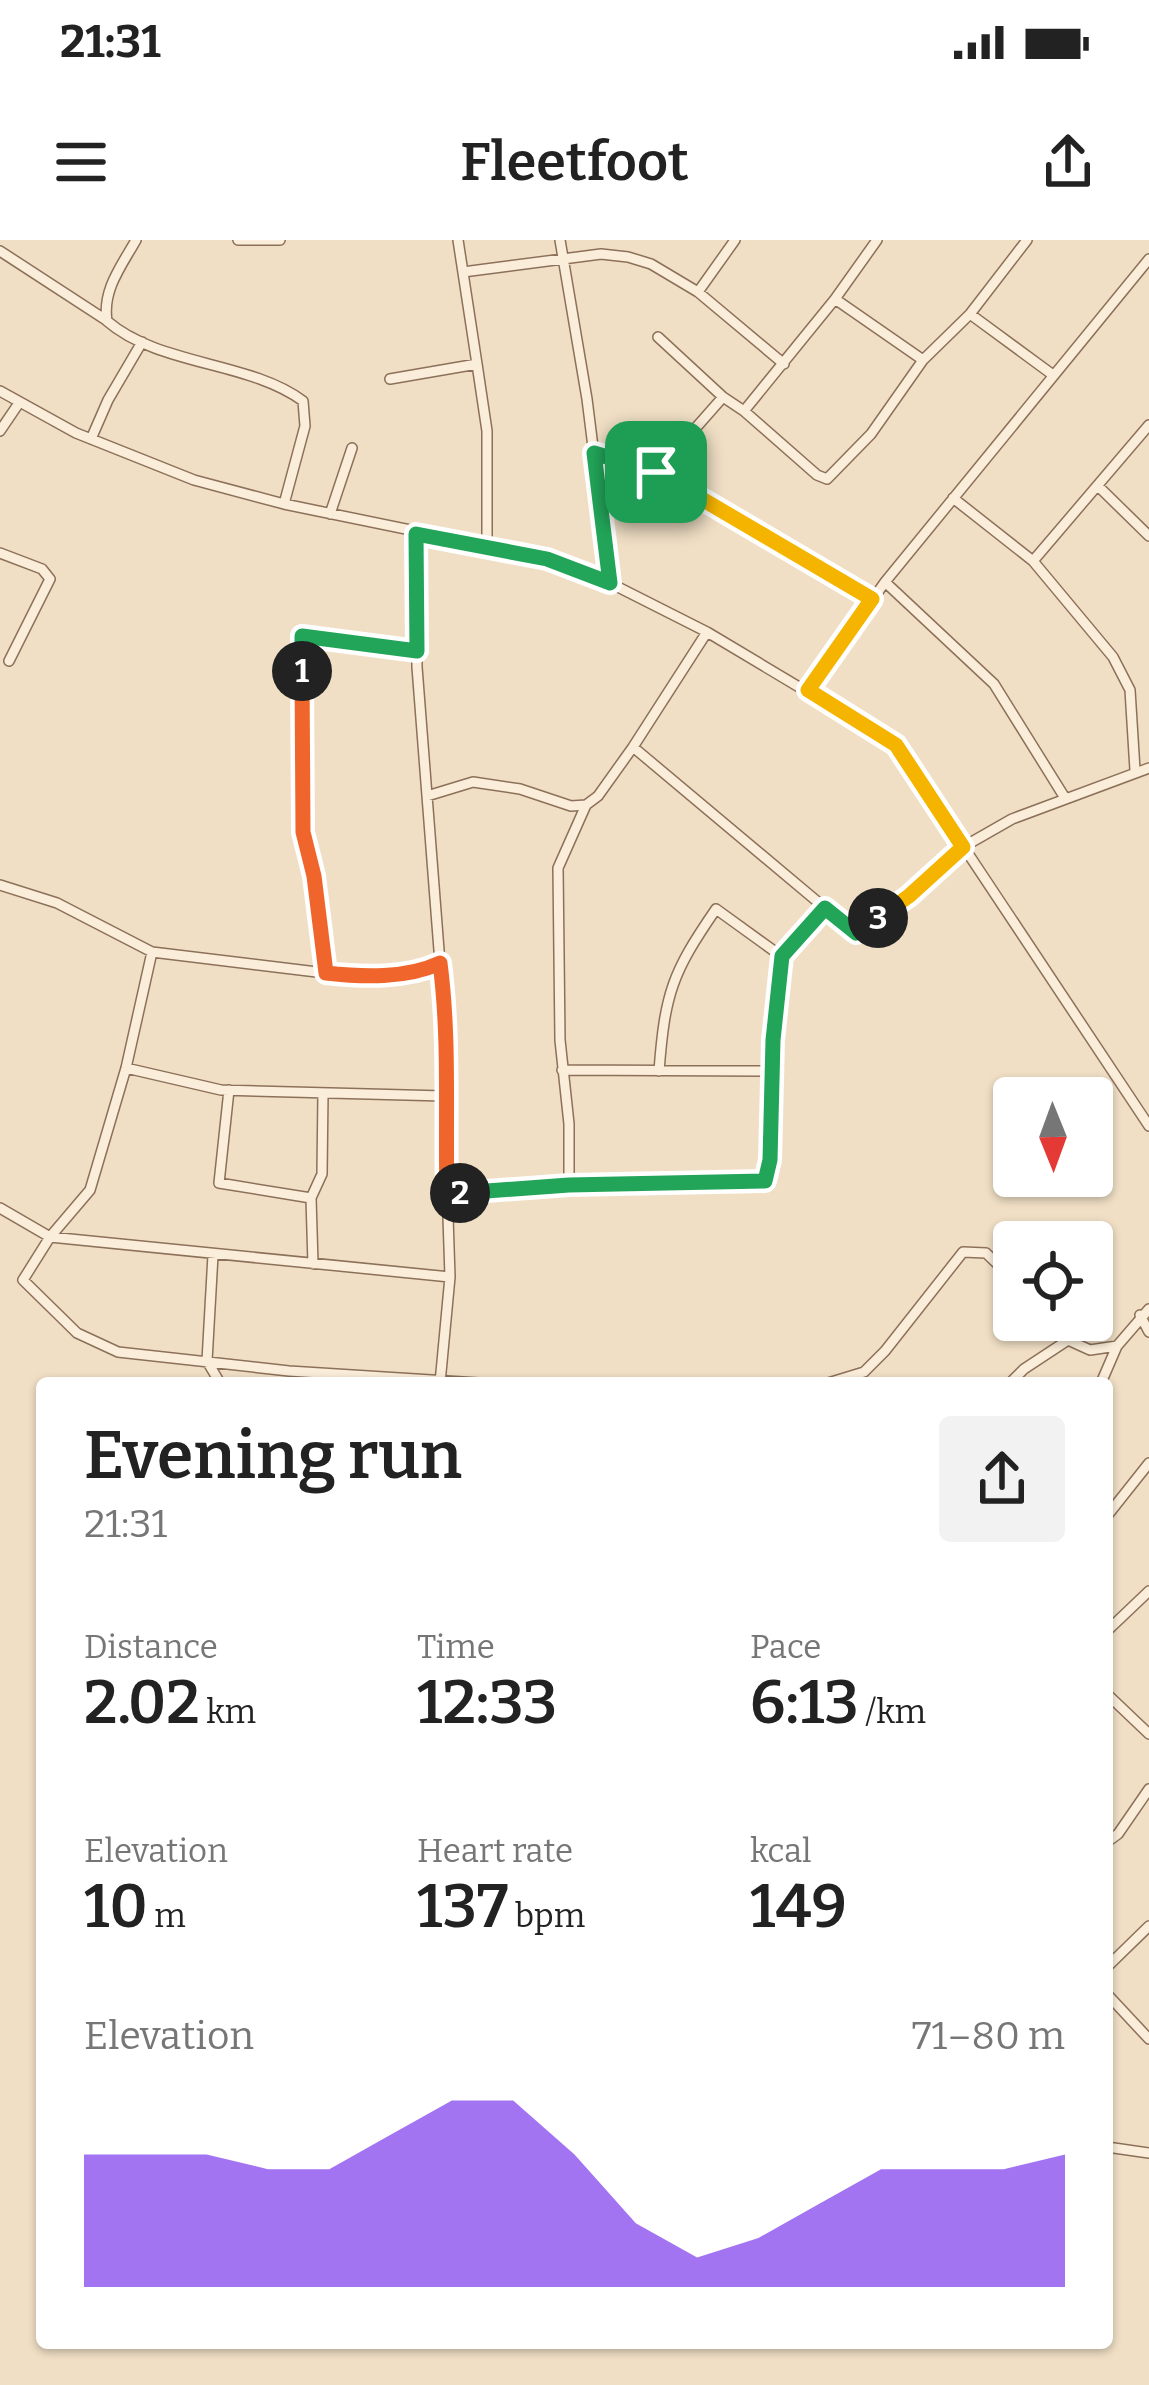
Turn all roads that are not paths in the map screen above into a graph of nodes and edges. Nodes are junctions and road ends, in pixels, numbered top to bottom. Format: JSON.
{"nodes":[{"id":1,"x":136,"y":240,"type":"edge"},
{"id":2,"x":238,"y":240,"type":"edge"},
{"id":3,"x":280,"y":240,"type":"edge"},
{"id":4,"x":458,"y":240,"type":"edge"},
{"id":5,"x":560,"y":240,"type":"edge"},
{"id":6,"x":735,"y":240,"type":"edge"},
{"id":7,"x":855,"y":240,"type":"edge"},
{"id":8,"x":878,"y":240,"type":"edge"},
{"id":9,"x":1027,"y":240,"type":"edge"},
{"id":10,"x":0,"y":251,"type":"edge"},
{"id":11,"x":868,"y":251,"type":"junction"},
{"id":12,"x":562,"y":258,"type":"junction"},
{"id":13,"x":1149,"y":259,"type":"edge"},
{"id":14,"x":463,"y":272,"type":"junction"},
{"id":15,"x":698,"y":292,"type":"junction"},
{"id":16,"x":835,"y":299,"type":"junction"},
{"id":17,"x":970,"y":314,"type":"junction"},
{"id":18,"x":107,"y":320,"type":"junction"},
{"id":19,"x":658,"y":337,"type":"dead end"},
{"id":20,"x":142,"y":342,"type":"junction"},
{"id":21,"x":923,"y":360,"type":"junction"},
{"id":22,"x":477,"y":364,"type":"junction"},
{"id":23,"x":784,"y":364,"type":"junction"},
{"id":24,"x":1053,"y":375,"type":"junction"},
{"id":25,"x":390,"y":379,"type":"dead end"},
{"id":26,"x":0,"y":391,"type":"edge"},
{"id":27,"x":723,"y":397,"type":"junction"},
{"id":28,"x":19,"y":403,"type":"junction"},
{"id":29,"x":744,"y":411,"type":"junction"},
{"id":30,"x":1149,"y":425,"type":"edge"},
{"id":31,"x":0,"y":431,"type":"edge"},
{"id":32,"x":92,"y":440,"type":"junction"},
{"id":33,"x":352,"y":448,"type":"dead end"},
{"id":34,"x":594,"y":453,"type":"junction"},
{"id":35,"x":656,"y":472,"type":"junction"},
{"id":36,"x":1098,"y":486,"type":"junction"},
{"id":37,"x":953,"y":498,"type":"junction"},
{"id":38,"x":284,"y":504,"type":"junction"},
{"id":39,"x":329,"y":514,"type":"junction"},
{"id":40,"x":416,"y":534,"type":"junction"},
{"id":41,"x":1149,"y":536,"type":"edge"},
{"id":42,"x":487,"y":545,"type":"junction"},
{"id":43,"x":0,"y":553,"type":"edge"},
{"id":44,"x":1033,"y":561,"type":"junction"},
{"id":45,"x":885,"y":582,"type":"junction"},
{"id":46,"x":610,"y":583,"type":"junction"},
{"id":47,"x":872,"y":599,"type":"junction"},
{"id":48,"x":707,"y":632,"type":"junction"},
{"id":49,"x":417,"y":651,"type":"junction"},
{"id":50,"x":9,"y":661,"type":"dead end"},
{"id":51,"x":808,"y":690,"type":"junction"},
{"id":52,"x":633,"y":747,"type":"junction"},
{"id":53,"x":1149,"y":768,"type":"edge"},
{"id":54,"x":1135,"y":770,"type":"junction"},
{"id":55,"x":428,"y":796,"type":"junction"},
{"id":56,"x":1065,"y":798,"type":"junction"},
{"id":57,"x":586,"y":805,"type":"junction"},
{"id":58,"x":963,"y":847,"type":"junction"},
{"id":59,"x":0,"y":885,"type":"edge"},
{"id":60,"x":825,"y":908,"type":"junction"},
{"id":61,"x":152,"y":952,"type":"junction"},
{"id":62,"x":782,"y":956,"type":"junction"},
{"id":63,"x":440,"y":963,"type":"junction"},
{"id":64,"x":326,"y":973,"type":"junction"},
{"id":65,"x":126,"y":1068,"type":"junction"},
{"id":66,"x":562,"y":1070,"type":"junction"},
{"id":67,"x":659,"y":1071,"type":"junction"},
{"id":68,"x":773,"y":1071,"type":"junction"},
{"id":69,"x":229,"y":1090,"type":"junction"},
{"id":70,"x":323,"y":1094,"type":"junction"},
{"id":71,"x":444,"y":1096,"type":"junction"},
{"id":72,"x":1149,"y":1126,"type":"edge"},
{"id":73,"x":569,"y":1185,"type":"junction"},
{"id":74,"x":447,"y":1194,"type":"junction"},
{"id":75,"x":311,"y":1198,"type":"junction"},
{"id":76,"x":0,"y":1208,"type":"edge"},
{"id":77,"x":50,"y":1238,"type":"junction"},
{"id":78,"x":213,"y":1255,"type":"junction"},
{"id":79,"x":993,"y":1260,"type":"edge"},
{"id":80,"x":313,"y":1264,"type":"junction"},
{"id":81,"x":450,"y":1276,"type":"junction"},
{"id":82,"x":1145,"y":1312,"type":"edge"},
{"id":83,"x":1149,"y":1332,"type":"edge"},
{"id":84,"x":1067,"y":1341,"type":"edge"},
{"id":85,"x":1070,"y":1341,"type":"edge"},
{"id":86,"x":1117,"y":1346,"type":"junction"},
{"id":87,"x":207,"y":1361,"type":"junction"},
{"id":88,"x":863,"y":1372,"type":"junction"},
{"id":89,"x":216,"y":1377,"type":"edge"},
{"id":90,"x":380,"y":1377,"type":"edge"},
{"id":91,"x":440,"y":1377,"type":"edge"},
{"id":92,"x":847,"y":1377,"type":"edge"},
{"id":93,"x":870,"y":1377,"type":"edge"},
{"id":94,"x":1018,"y":1377,"type":"edge"},
{"id":95,"x":1104,"y":1377,"type":"edge"},
{"id":96,"x":1149,"y":1463,"type":"edge"},
{"id":97,"x":1113,"y":1508,"type":"edge"},
{"id":98,"x":1147,"y":1598,"type":"edge"},
{"id":99,"x":1113,"y":1626,"type":"edge"},
{"id":100,"x":1113,"y":1700,"type":"edge"},
{"id":101,"x":1149,"y":1734,"type":"edge"},
{"id":102,"x":1149,"y":1789,"type":"edge"},
{"id":103,"x":1113,"y":1838,"type":"edge"},
{"id":104,"x":1149,"y":1926,"type":"edge"},
{"id":105,"x":1113,"y":1961,"type":"edge"},
{"id":106,"x":1113,"y":2000,"type":"edge"},
{"id":107,"x":1149,"y":2038,"type":"edge"},
{"id":108,"x":1113,"y":2148,"type":"edge"},
{"id":109,"x":1149,"y":2153,"type":"edge"}],
"edges":[{"from":1,"to":18,"type":"street"},
{"from":2,"to":3,"type":"street"},
{"from":4,"to":14,"type":"street"},
{"from":5,"to":12,"type":"street"},
{"from":6,"to":15,"type":"street"},
{"from":7,"to":11,"type":"street"},
{"from":8,"to":11,"type":"street"},
{"from":9,"to":17,"type":"street"},
{"from":10,"to":18,"type":"street"},
{"from":11,"to":16,"type":"street"},
{"from":12,"to":14,"type":"street"},
{"from":12,"to":15,"type":"street"},
{"from":12,"to":34,"type":"street"},
{"from":13,"to":24,"type":"street"},
{"from":14,"to":22,"type":"street"},
{"from":15,"to":23,"type":"street"},
{"from":16,"to":21,"type":"street"},
{"from":16,"to":23,"type":"street"},
{"from":17,"to":21,"type":"street"},
{"from":17,"to":24,"type":"street"},
{"from":18,"to":20,"type":"street"},
{"from":19,"to":27,"type":"street"},
{"from":20,"to":32,"type":"street"},
{"from":20,"to":38,"type":"street"},
{"from":21,"to":29,"type":"street"},
{"from":22,"to":25,"type":"street"},
{"from":22,"to":42,"type":"street"},
{"from":23,"to":29,"type":"street"},
{"from":24,"to":37,"type":"street"},
{"from":26,"to":28,"type":"street"},
{"from":27,"to":29,"type":"street"},
{"from":27,"to":35,"type":"street"},
{"from":28,"to":31,"type":"street"},
{"from":28,"to":32,"type":"street"},
{"from":30,"to":36,"type":"street"},
{"from":32,"to":38,"type":"street"},
{"from":33,"to":39,"type":"street"},
{"from":34,"to":35,"type":"street"},
{"from":34,"to":46,"type":"street"},
{"from":35,"to":47,"type":"street"},
{"from":36,"to":41,"type":"street"},
{"from":36,"to":44,"type":"street"},
{"from":37,"to":44,"type":"street"},
{"from":37,"to":45,"type":"street"},
{"from":38,"to":39,"type":"street"},
{"from":39,"to":40,"type":"street"},
{"from":40,"to":42,"type":"street"},
{"from":40,"to":49,"type":"street"},
{"from":42,"to":46,"type":"street"},
{"from":43,"to":50,"type":"street"},
{"from":44,"to":54,"type":"street"},
{"from":45,"to":47,"type":"street"},
{"from":45,"to":56,"type":"street"},
{"from":46,"to":48,"type":"street"},
{"from":47,"to":51,"type":"street"},
{"from":48,"to":51,"type":"street"},
{"from":48,"to":52,"type":"street"},
{"from":49,"to":55,"type":"street"},
{"from":49,"to":64,"type":"street"},
{"from":51,"to":58,"type":"street"},
{"from":52,"to":57,"type":"street"},
{"from":52,"to":60,"type":"street"},
{"from":53,"to":54,"type":"street"},
{"from":54,"to":56,"type":"street"},
{"from":55,"to":57,"type":"street"},
{"from":55,"to":63,"type":"street"},
{"from":56,"to":58,"type":"street"},
{"from":57,"to":66,"type":"street"},
{"from":58,"to":60,"type":"street"},
{"from":58,"to":72,"type":"street"},
{"from":59,"to":61,"type":"street"},
{"from":60,"to":62,"type":"street"},
{"from":61,"to":64,"type":"street"},
{"from":61,"to":65,"type":"street"},
{"from":62,"to":67,"type":"street"},
{"from":62,"to":68,"type":"street"},
{"from":63,"to":64,"type":"street"},
{"from":63,"to":71,"type":"street"},
{"from":65,"to":69,"type":"street"},
{"from":65,"to":77,"type":"street"},
{"from":66,"to":67,"type":"street"},
{"from":66,"to":73,"type":"street"},
{"from":67,"to":68,"type":"street"},
{"from":68,"to":73,"type":"street"},
{"from":69,"to":70,"type":"street"},
{"from":69,"to":75,"type":"street"},
{"from":70,"to":71,"type":"street"},
{"from":70,"to":75,"type":"street"},
{"from":71,"to":74,"type":"street"},
{"from":73,"to":74,"type":"street"},
{"from":74,"to":81,"type":"street"},
{"from":75,"to":80,"type":"street"},
{"from":76,"to":77,"type":"street"},
{"from":77,"to":78,"type":"street"},
{"from":77,"to":87,"type":"street"},
{"from":78,"to":80,"type":"street"},
{"from":78,"to":87,"type":"street"},
{"from":79,"to":88,"type":"street"},
{"from":80,"to":81,"type":"street"},
{"from":81,"to":91,"type":"street"},
{"from":82,"to":83,"type":"street"},
{"from":82,"to":86,"type":"street"},
{"from":84,"to":94,"type":"street"},
{"from":85,"to":86,"type":"street"},
{"from":86,"to":95,"type":"street"},
{"from":87,"to":89,"type":"street"},
{"from":87,"to":90,"type":"street"},
{"from":88,"to":92,"type":"street"},
{"from":88,"to":93,"type":"street"},
{"from":96,"to":97,"type":"street"},
{"from":98,"to":99,"type":"street"},
{"from":100,"to":101,"type":"street"},
{"from":102,"to":103,"type":"street"},
{"from":104,"to":105,"type":"street"},
{"from":106,"to":107,"type":"street"},
{"from":108,"to":109,"type":"street"}]}
